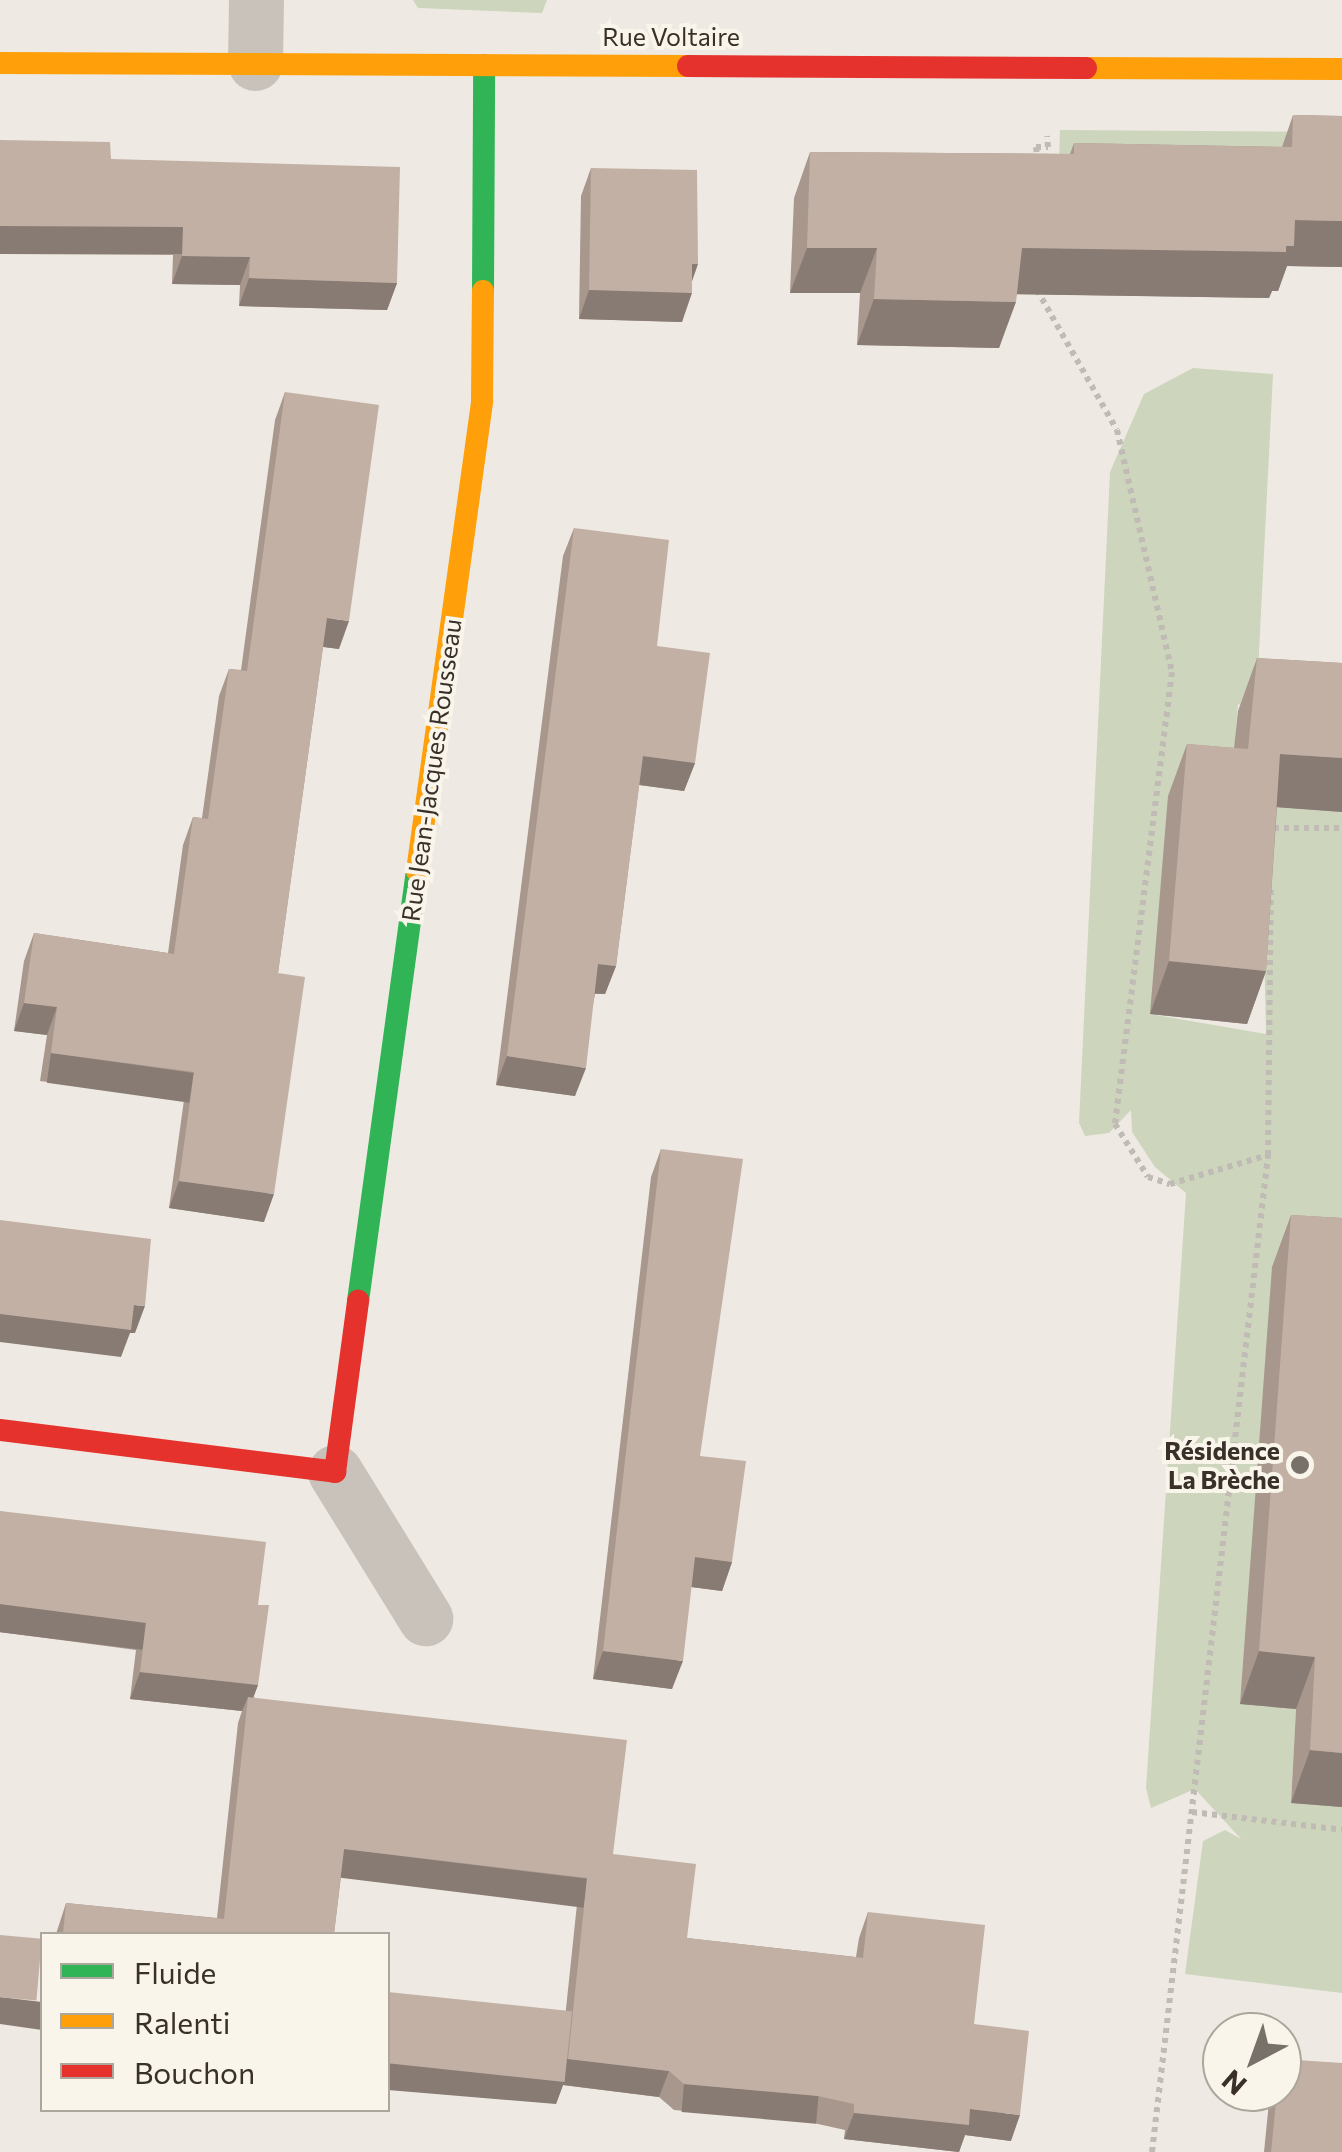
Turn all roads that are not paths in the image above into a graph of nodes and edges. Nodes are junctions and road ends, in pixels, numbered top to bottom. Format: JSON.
{"nodes":[{"id":1,"x":256,"y":0,"type":"edge"},
{"id":2,"x":0,"y":63,"type":"edge"},
{"id":3,"x":255,"y":63,"type":"junction"},
{"id":4,"x":484,"y":65,"type":"junction"},
{"id":5,"x":1342,"y":69,"type":"edge"},
{"id":6,"x":0,"y":1430,"type":"edge"},
{"id":7,"x":335,"y":1472,"type":"junction"},
{"id":8,"x":425,"y":1618,"type":"dead end"}],
"edges":[{"from":1,"to":3,"type":"street"},
{"from":2,"to":3,"type":"street","name":"Rue Voltaire"},
{"from":3,"to":4,"type":"street","name":"Rue Voltaire"},
{"from":4,"to":5,"type":"street","name":"Rue Voltaire"},
{"from":4,"to":7,"type":"street","name":"Rue Jean-Jacques Rousseau"},
{"from":6,"to":7,"type":"street"},
{"from":7,"to":8,"type":"street"}]}
